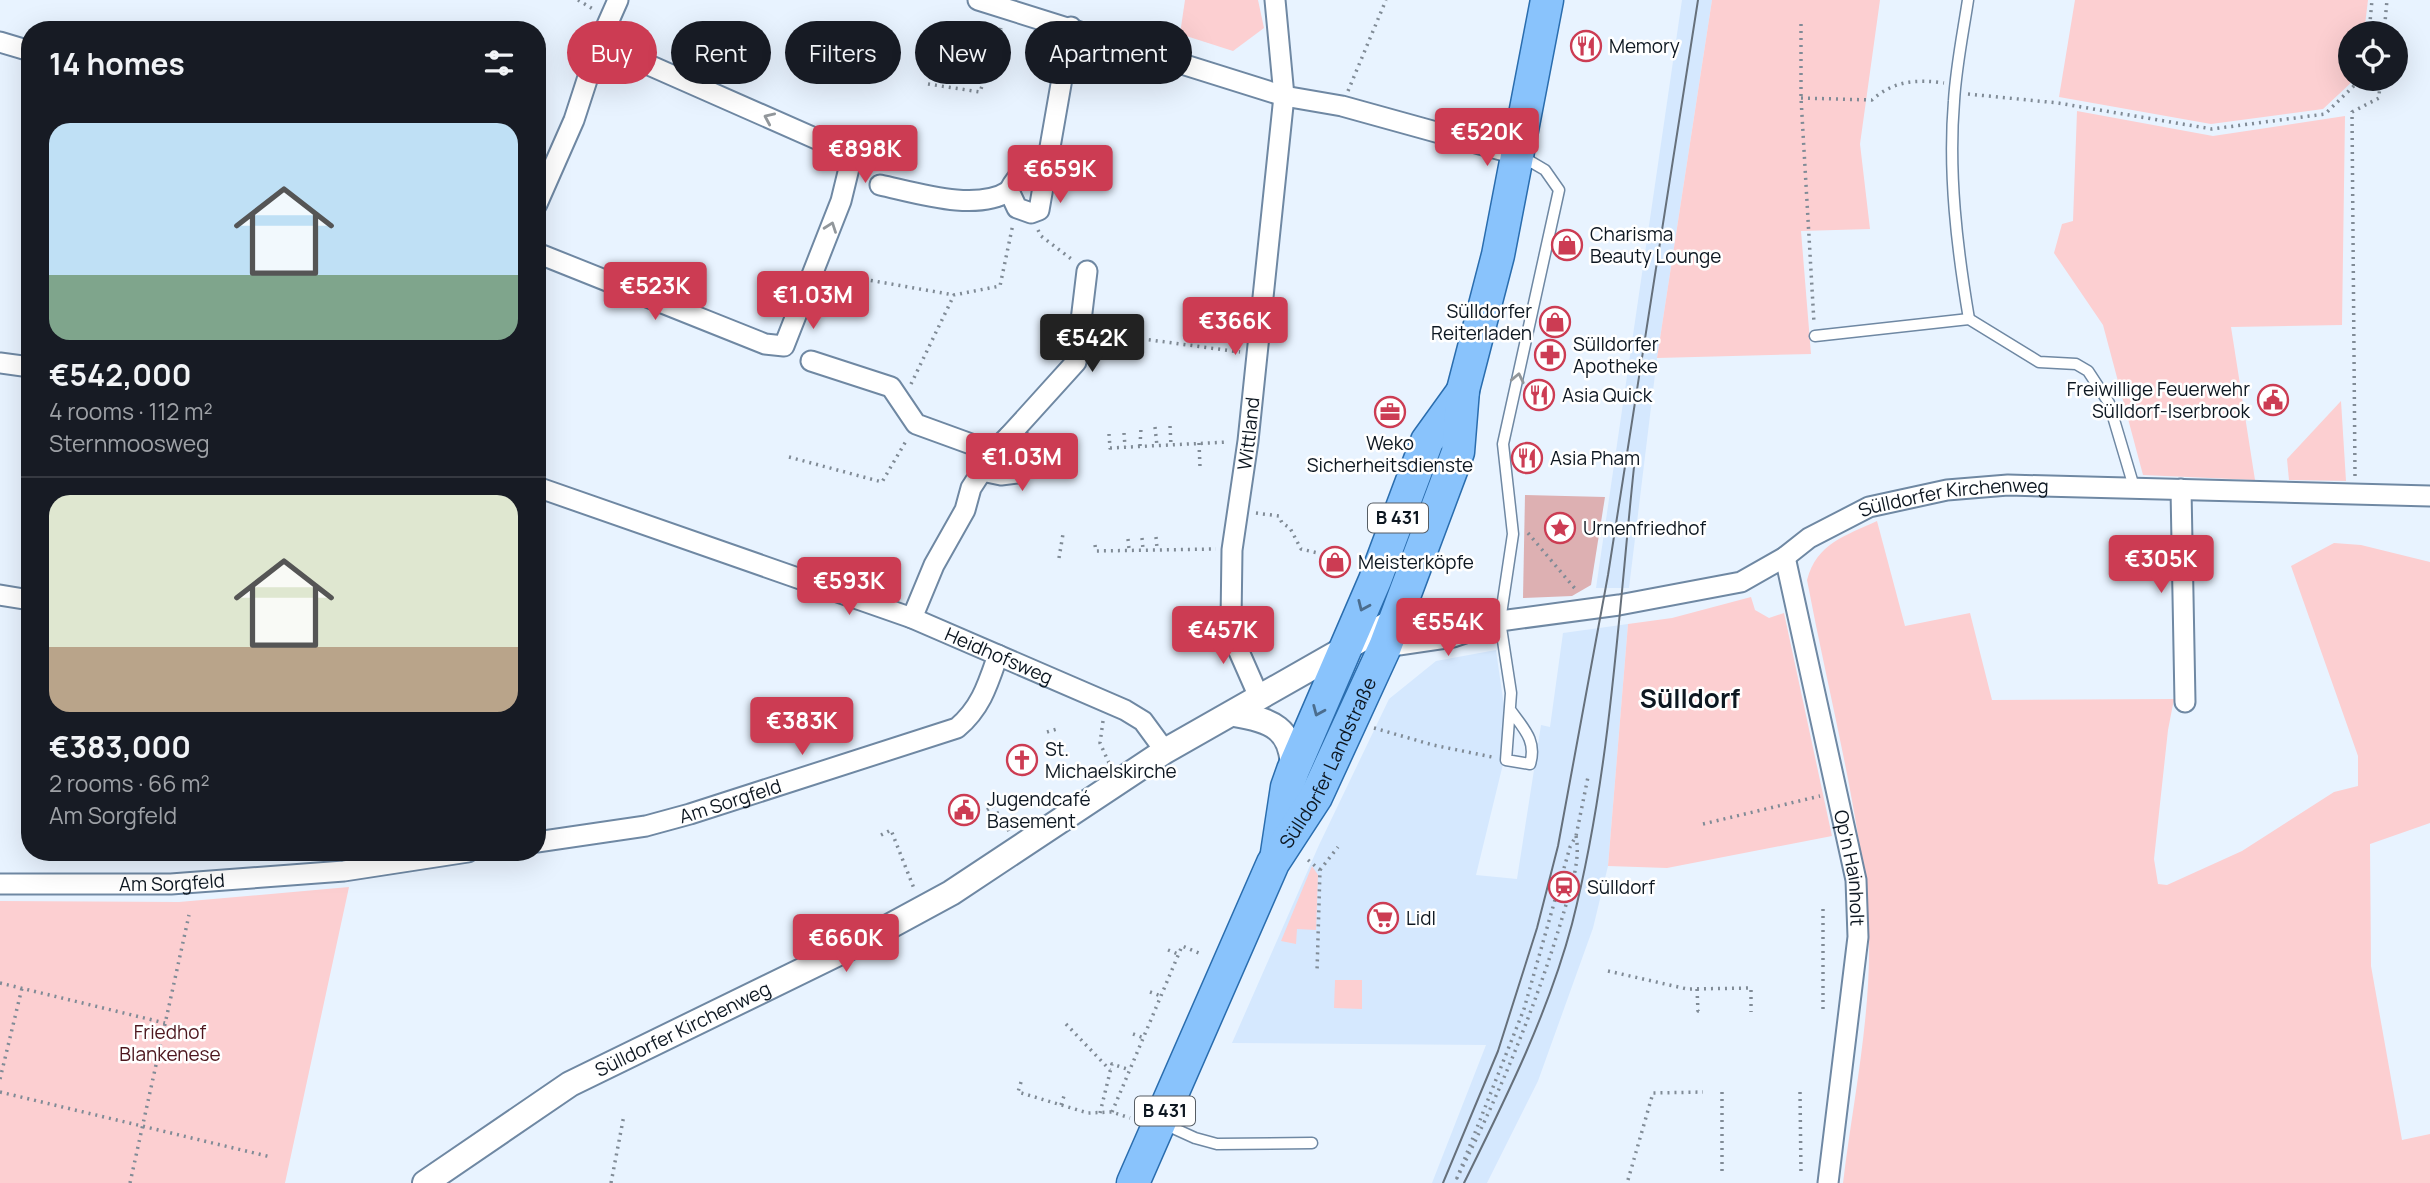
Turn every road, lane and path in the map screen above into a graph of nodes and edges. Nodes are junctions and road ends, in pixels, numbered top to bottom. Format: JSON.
{"nodes":[{"id":1,"x":618,"y":0,"type":"edge"},
{"id":2,"x":978,"y":0,"type":"edge"},
{"id":3,"x":1275,"y":0,"type":"edge"},
{"id":4,"x":1386,"y":0,"type":"edge"},
{"id":5,"x":1547,"y":0,"type":"edge"},
{"id":6,"x":1968,"y":0,"type":"edge"},
{"id":7,"x":2372,"y":0,"type":"edge"},
{"id":8,"x":2387,"y":0,"type":"edge"},
{"id":9,"x":1007,"y":9,"type":"junction"},
{"id":10,"x":609,"y":21,"type":"edge"},
{"id":11,"x":1003,"y":21,"type":"edge"},
{"id":12,"x":1050,"y":21,"type":"edge"},
{"id":13,"x":2370,"y":21,"type":"edge"},
{"id":14,"x":2385,"y":21,"type":"edge"},
{"id":15,"x":1801,"y":24,"type":"dead end"},
{"id":16,"x":0,"y":42,"type":"edge"},
{"id":17,"x":21,"y":48,"type":"edge"},
{"id":18,"x":1192,"y":66,"type":"edge"},
{"id":19,"x":657,"y":69,"type":"edge"},
{"id":20,"x":586,"y":84,"type":"edge"},
{"id":21,"x":928,"y":84,"type":"dead end"},
{"id":22,"x":983,"y":84,"type":"edge"},
{"id":23,"x":1062,"y":84,"type":"edge"},
{"id":24,"x":1955,"y":89,"type":"junction"},
{"id":25,"x":2349,"y":91,"type":"edge"},
{"id":26,"x":2380,"y":91,"type":"edge"},
{"id":27,"x":1284,"y":96,"type":"junction"},
{"id":28,"x":1801,"y":98,"type":"junction"},
{"id":29,"x":1342,"y":106,"type":"junction"},
{"id":30,"x":1519,"y":155,"type":"junction"},
{"id":31,"x":1049,"y":161,"type":"junction"},
{"id":32,"x":546,"y":185,"type":"edge"},
{"id":33,"x":880,"y":185,"type":"dead end"},
{"id":34,"x":1019,"y":204,"type":"junction"},
{"id":35,"x":546,"y":257,"type":"edge"},
{"id":36,"x":1087,"y":271,"type":"joint"},
{"id":37,"x":857,"y":278,"type":"dead end"},
{"id":38,"x":954,"y":295,"type":"junction"},
{"id":39,"x":1969,"y":319,"type":"junction"},
{"id":40,"x":1121,"y":336,"type":"dead end"},
{"id":41,"x":1815,"y":336,"type":"joint"},
{"id":42,"x":1256,"y":354,"type":"junction"},
{"id":43,"x":811,"y":360,"type":"dead end"},
{"id":44,"x":0,"y":363,"type":"edge"},
{"id":45,"x":21,"y":366,"type":"edge"},
{"id":46,"x":1463,"y":390,"type":"junction"},
{"id":47,"x":903,"y":405,"type":"junction"},
{"id":48,"x":916,"y":424,"type":"junction"},
{"id":49,"x":1170,"y":426,"type":"dead end"},
{"id":50,"x":1155,"y":427,"type":"dead end"},
{"id":51,"x":1141,"y":428,"type":"dead end"},
{"id":52,"x":1124,"y":433,"type":"dead end"},
{"id":53,"x":1109,"y":434,"type":"dead end"},
{"id":54,"x":1009,"y":436,"type":"junction"},
{"id":55,"x":1248,"y":441,"type":"junction"},
{"id":56,"x":1199,"y":443,"type":"junction"},
{"id":57,"x":1171,"y":445,"type":"junction"},
{"id":58,"x":1140,"y":446,"type":"junction"},
{"id":59,"x":1157,"y":446,"type":"junction"},
{"id":60,"x":1125,"y":447,"type":"junction"},
{"id":61,"x":993,"y":452,"type":"junction"},
{"id":62,"x":789,"y":457,"type":"dead end"},
{"id":63,"x":1200,"y":467,"type":"dead end"},
{"id":64,"x":982,"y":471,"type":"junction"},
{"id":65,"x":2134,"y":487,"type":"junction"},
{"id":66,"x":2181,"y":489,"type":"junction"},
{"id":67,"x":546,"y":490,"type":"edge"},
{"id":68,"x":2355,"y":494,"type":"junction"},
{"id":69,"x":2430,"y":496,"type":"edge"},
{"id":70,"x":1237,"y":510,"type":"junction"},
{"id":71,"x":1510,"y":513,"type":"junction"},
{"id":72,"x":1062,"y":534,"type":"dead end"},
{"id":73,"x":1156,"y":537,"type":"dead end"},
{"id":74,"x":1142,"y":538,"type":"dead end"},
{"id":75,"x":1128,"y":539,"type":"dead end"},
{"id":76,"x":1111,"y":544,"type":"dead end"},
{"id":77,"x":1095,"y":545,"type":"dead end"},
{"id":78,"x":1157,"y":548,"type":"junction"},
{"id":79,"x":1129,"y":549,"type":"junction"},
{"id":80,"x":1143,"y":549,"type":"junction"},
{"id":81,"x":1232,"y":550,"type":"junction"},
{"id":82,"x":1112,"y":551,"type":"junction"},
{"id":83,"x":1318,"y":552,"type":"dead end"},
{"id":84,"x":1785,"y":557,"type":"junction"},
{"id":85,"x":1059,"y":558,"type":"dead end"},
{"id":86,"x":0,"y":596,"type":"edge"},
{"id":87,"x":21,"y":599,"type":"edge"},
{"id":88,"x":1592,"y":608,"type":"junction"},
{"id":89,"x":912,"y":618,"type":"junction"},
{"id":90,"x":1397,"y":619,"type":"junction"},
{"id":91,"x":1500,"y":621,"type":"junction"},
{"id":92,"x":1385,"y":647,"type":"junction"},
{"id":93,"x":1343,"y":652,"type":"junction"},
{"id":94,"x":998,"y":656,"type":"junction"},
{"id":95,"x":1259,"y":697,"type":"junction"},
{"id":96,"x":1105,"y":701,"type":"junction"},
{"id":97,"x":2185,"y":702,"type":"dead end"},
{"id":98,"x":1511,"y":711,"type":"junction"},
{"id":99,"x":1234,"y":714,"type":"junction"},
{"id":100,"x":1372,"y":727,"type":"dead end"},
{"id":101,"x":1057,"y":729,"type":"dead end"},
{"id":102,"x":1047,"y":732,"type":"dead end"},
{"id":103,"x":1165,"y":751,"type":"junction"},
{"id":104,"x":1506,"y":760,"type":"junction"},
{"id":105,"x":1293,"y":770,"type":"junction"},
{"id":106,"x":1588,"y":777,"type":"dead end"},
{"id":107,"x":1118,"y":782,"type":"junction"},
{"id":108,"x":1836,"y":792,"type":"junction"},
{"id":109,"x":986,"y":810,"type":"dead end"},
{"id":110,"x":1703,"y":824,"type":"dead end"},
{"id":111,"x":881,"y":835,"type":"dead end"},
{"id":112,"x":1576,"y":836,"type":"junction"},
{"id":113,"x":546,"y":841,"type":"edge"},
{"id":114,"x":1338,"y":847,"type":"dead end"},
{"id":115,"x":1020,"y":848,"type":"junction"},
{"id":116,"x":1276,"y":856,"type":"junction"},
{"id":117,"x":1308,"y":860,"type":"dead end"},
{"id":118,"x":347,"y":861,"type":"edge"},
{"id":119,"x":1320,"y":870,"type":"junction"},
{"id":120,"x":0,"y":884,"type":"edge"},
{"id":121,"x":922,"y":909,"type":"junction"},
{"id":122,"x":1823,"y":909,"type":"dead end"},
{"id":123,"x":190,"y":915,"type":"dead end"},
{"id":124,"x":1168,"y":950,"type":"dead end"},
{"id":125,"x":1199,"y":953,"type":"dead end"},
{"id":126,"x":1178,"y":954,"type":"junction"},
{"id":127,"x":1608,"y":971,"type":"dead end"},
{"id":128,"x":1317,"y":972,"type":"dead end"},
{"id":129,"x":0,"y":983,"type":"edge"},
{"id":130,"x":22,"y":988,"type":"junction"},
{"id":131,"x":1697,"y":989,"type":"junction"},
{"id":132,"x":1150,"y":992,"type":"dead end"},
{"id":133,"x":1161,"y":996,"type":"junction"},
{"id":134,"x":1751,"y":1012,"type":"dead end"},
{"id":135,"x":1823,"y":1012,"type":"dead end"},
{"id":136,"x":1703,"y":1013,"type":"dead end"},
{"id":137,"x":165,"y":1023,"type":"junction"},
{"id":138,"x":1066,"y":1024,"type":"dead end"},
{"id":139,"x":1133,"y":1034,"type":"dead end"},
{"id":140,"x":1144,"y":1038,"type":"junction"},
{"id":141,"x":1110,"y":1070,"type":"junction"},
{"id":142,"x":1130,"y":1070,"type":"junction"},
{"id":143,"x":0,"y":1079,"type":"edge"},
{"id":144,"x":1021,"y":1082,"type":"dead end"},
{"id":145,"x":0,"y":1091,"type":"edge"},
{"id":146,"x":1800,"y":1091,"type":"dead end"},
{"id":147,"x":1703,"y":1092,"type":"dead end"},
{"id":148,"x":1722,"y":1092,"type":"dead end"},
{"id":149,"x":1065,"y":1094,"type":"dead end"},
{"id":150,"x":1061,"y":1105,"type":"junction"},
{"id":151,"x":1112,"y":1112,"type":"junction"},
{"id":152,"x":1100,"y":1113,"type":"junction"},
{"id":153,"x":624,"y":1115,"type":"dead end"},
{"id":154,"x":1145,"y":1120,"type":"junction"},
{"id":155,"x":142,"y":1125,"type":"junction"},
{"id":156,"x":1312,"y":1143,"type":"dead end"},
{"id":157,"x":271,"y":1157,"type":"dead end"},
{"id":158,"x":1722,"y":1171,"type":"dead end"},
{"id":159,"x":1801,"y":1174,"type":"dead end"},
{"id":160,"x":1628,"y":1180,"type":"dead end"},
{"id":161,"x":130,"y":1183,"type":"edge"},
{"id":162,"x":425,"y":1183,"type":"edge"},
{"id":163,"x":611,"y":1183,"type":"edge"},
{"id":164,"x":1133,"y":1183,"type":"edge"},
{"id":165,"x":1828,"y":1183,"type":"edge"}],
"edges":[{"from":1,"to":10,"type":"street"},
{"from":2,"to":9,"type":"street"},
{"from":3,"to":27,"type":"street","name":"Wittland"},
{"from":4,"to":29,"type":"path"},
{"from":5,"to":30,"type":"main road","name":"Sülldorfer Landstraße","number":"B 431"},
{"from":6,"to":24,"type":"lane"},
{"from":7,"to":13,"type":"path"},
{"from":8,"to":14,"type":"path"},
{"from":9,"to":11,"type":"path"},
{"from":9,"to":12,"type":"street"},
{"from":15,"to":28,"type":"path"},
{"from":16,"to":17,"type":"street"},
{"from":18,"to":27,"type":"street"},
{"from":35,"to":19,"type":"street","one_way":true},
{"from":20,"to":32,"type":"street"},
{"from":21,"to":22,"type":"path"},
{"from":23,"to":31,"type":"street"},
{"from":24,"to":25,"type":"path"},
{"from":24,"to":28,"type":"path"},
{"from":24,"to":39,"type":"lane"},
{"from":26,"to":68,"type":"path"},
{"from":27,"to":29,"type":"street"},
{"from":27,"to":42,"type":"street","name":"Wittland"},
{"from":28,"to":41,"type":"path"},
{"from":29,"to":30,"type":"street"},
{"from":30,"to":46,"type":"main road","name":"Sülldorfer Landstraße","number":"B 431"},
{"from":71,"to":30,"type":"lane","one_way":true},
{"from":31,"to":34,"type":"street"},
{"from":31,"to":34,"type":"street"},
{"from":33,"to":34,"type":"street"},
{"from":34,"to":36,"type":"path"},
{"from":34,"to":38,"type":"path"},
{"from":36,"to":54,"type":"street"},
{"from":37,"to":38,"type":"path"},
{"from":38,"to":47,"type":"path"},
{"from":39,"to":41,"type":"lane"},
{"from":39,"to":65,"type":"lane"},
{"from":40,"to":42,"type":"path"},
{"from":42,"to":55,"type":"street","name":"Wittland"},
{"from":43,"to":47,"type":"street"},
{"from":44,"to":45,"type":"street"},
{"from":46,"to":90,"type":"main road","name":"Sülldorfer Landstraße","number":"B 431"},
{"from":46,"to":93,"type":"main road","name":"Sülldorfer Landstraße","number":"B 431","one_way":true},
{"from":47,"to":48,"type":"street"},
{"from":48,"to":61,"type":"street"},
{"from":48,"to":62,"type":"path"},
{"from":49,"to":57,"type":"path"},
{"from":50,"to":59,"type":"path"},
{"from":51,"to":58,"type":"path"},
{"from":52,"to":60,"type":"path"},
{"from":53,"to":60,"type":"path"},
{"from":54,"to":61,"type":"street"},
{"from":54,"to":64,"type":"street"},
{"from":55,"to":56,"type":"path"},
{"from":55,"to":70,"type":"street","name":"Wittland"},
{"from":56,"to":57,"type":"path"},
{"from":56,"to":63,"type":"path"},
{"from":57,"to":59,"type":"path"},
{"from":58,"to":59,"type":"path"},
{"from":58,"to":60,"type":"path"},
{"from":61,"to":64,"type":"street"},
{"from":64,"to":89,"type":"street"},
{"from":65,"to":66,"type":"street","name":"Sülldorfer Kirchenweg"},
{"from":65,"to":84,"type":"street","name":"Sülldorfer Kirchenweg"},
{"from":66,"to":68,"type":"street","name":"Sülldorfer Kirchenweg"},
{"from":66,"to":97,"type":"street"},
{"from":67,"to":89,"type":"street","name":"Heidhofsweg"},
{"from":68,"to":69,"type":"street","name":"Sülldorfer Kirchenweg"},
{"from":70,"to":81,"type":"street","name":"Wittland"},
{"from":70,"to":83,"type":"path"},
{"from":71,"to":88,"type":"path"},
{"from":71,"to":91,"type":"lane"},
{"from":72,"to":85,"type":"path"},
{"from":73,"to":78,"type":"path"},
{"from":74,"to":80,"type":"path"},
{"from":75,"to":79,"type":"path"},
{"from":76,"to":82,"type":"path"},
{"from":77,"to":82,"type":"path"},
{"from":78,"to":80,"type":"path"},
{"from":78,"to":81,"type":"path"},
{"from":79,"to":80,"type":"path"},
{"from":79,"to":82,"type":"path"},
{"from":81,"to":95,"type":"street","name":"Wittland"},
{"from":84,"to":88,"type":"street","name":"Sülldorfer Kirchenweg"},
{"from":84,"to":108,"type":"street","name":"Op'n Hainholt"},
{"from":86,"to":87,"type":"street"},
{"from":88,"to":91,"type":"street","name":"Sülldorfer Kirchenweg"},
{"from":89,"to":94,"type":"street","name":"Heidhofsweg"},
{"from":90,"to":91,"type":"street","name":"Sülldorfer Kirchenweg"},
{"from":90,"to":92,"type":"main road","name":"Sülldorfer Landstraße","number":"B 431"},
{"from":90,"to":93,"type":"street","name":"Sülldorfer Kirchenweg"},
{"from":91,"to":92,"type":"street","name":"Sülldorfer Kirchenweg"},
{"from":91,"to":98,"type":"lane"},
{"from":92,"to":93,"type":"street","name":"Sülldorfer Kirchenweg"},
{"from":92,"to":116,"type":"main road","name":"Sülldorfer Landstraße","number":"B 431"},
{"from":93,"to":95,"type":"street","name":"Sülldorfer Kirchenweg"},
{"from":93,"to":105,"type":"main road","name":"Sülldorfer Landstraße","number":"B 431","one_way":true},
{"from":94,"to":96,"type":"street","name":"Heidhofsweg"},
{"from":94,"to":113,"type":"street","name":"Am Sorgfeld"},
{"from":95,"to":99,"type":"street","name":"Sülldorfer Kirchenweg"},
{"from":96,"to":103,"type":"street","name":"Heidhofsweg"},
{"from":96,"to":107,"type":"path"},
{"from":98,"to":104,"type":"lane"},
{"from":98,"to":104,"type":"lane"},
{"from":99,"to":103,"type":"street","name":"Sülldorfer Kirchenweg"},
{"from":99,"to":105,"type":"street"},
{"from":100,"to":104,"type":"path"},
{"from":101,"to":102,"type":"path"},
{"from":103,"to":107,"type":"street","name":"Sülldorfer Kirchenweg"},
{"from":105,"to":116,"type":"main road","name":"Sülldorfer Landstraße","number":"B 431"},
{"from":106,"to":112,"type":"path"},
{"from":107,"to":115,"type":"street","name":"Sülldorfer Kirchenweg"},
{"from":108,"to":110,"type":"path"},
{"from":108,"to":165,"type":"street","name":"Op'n Hainholt"},
{"from":109,"to":115,"type":"path"},
{"from":111,"to":121,"type":"path"},
{"from":112,"to":112,"type":"path"},
{"from":114,"to":119,"type":"path"},
{"from":115,"to":121,"type":"street","name":"Sülldorfer Kirchenweg"},
{"from":116,"to":154,"type":"main road","name":"Sülldorfer Landstraße","number":"B 431"},
{"from":117,"to":119,"type":"path"},
{"from":118,"to":120,"type":"street","name":"Am Sorgfeld"},
{"from":119,"to":128,"type":"path"},
{"from":121,"to":162,"type":"street","name":"Sülldorfer Kirchenweg"},
{"from":122,"to":135,"type":"path"},
{"from":123,"to":137,"type":"path"},
{"from":124,"to":126,"type":"path"},
{"from":125,"to":126,"type":"path"},
{"from":126,"to":133,"type":"path"},
{"from":127,"to":131,"type":"path"},
{"from":129,"to":130,"type":"path"},
{"from":130,"to":137,"type":"path"},
{"from":130,"to":143,"type":"path"},
{"from":131,"to":134,"type":"path"},
{"from":131,"to":136,"type":"path"},
{"from":132,"to":133,"type":"path"},
{"from":133,"to":140,"type":"path"},
{"from":137,"to":155,"type":"path"},
{"from":138,"to":141,"type":"path"},
{"from":139,"to":140,"type":"path"},
{"from":140,"to":142,"type":"path"},
{"from":141,"to":142,"type":"path"},
{"from":141,"to":152,"type":"path"},
{"from":142,"to":151,"type":"path"},
{"from":144,"to":150,"type":"path"},
{"from":145,"to":155,"type":"path"},
{"from":146,"to":159,"type":"path"},
{"from":147,"to":160,"type":"path"},
{"from":148,"to":158,"type":"path"},
{"from":149,"to":150,"type":"path"},
{"from":150,"to":152,"type":"path"},
{"from":151,"to":152,"type":"path"},
{"from":151,"to":154,"type":"path"},
{"from":153,"to":163,"type":"path"},
{"from":154,"to":156,"type":"lane"},
{"from":154,"to":164,"type":"main road","name":"Sülldorfer Landstraße","number":"B 431"},
{"from":155,"to":157,"type":"path"},
{"from":155,"to":161,"type":"path"}]}
